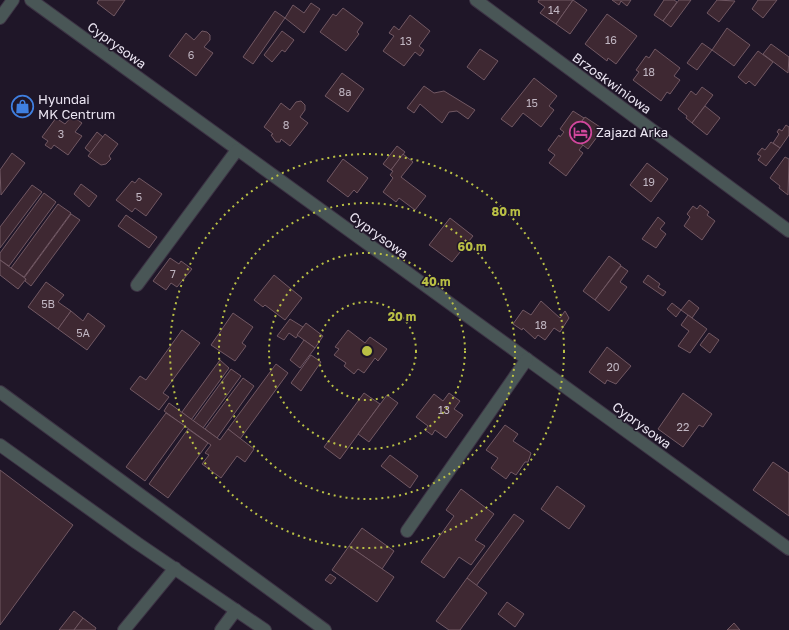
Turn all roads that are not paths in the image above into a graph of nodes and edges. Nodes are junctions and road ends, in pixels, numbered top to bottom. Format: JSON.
{"nodes":[{"id":1,"x":13,"y":0,"type":"edge"},
{"id":2,"x":31,"y":0,"type":"edge"},
{"id":3,"x":476,"y":0,"type":"edge"},
{"id":4,"x":0,"y":18,"type":"edge"},
{"id":5,"x":237,"y":150,"type":"junction"},
{"id":6,"x":789,"y":231,"type":"edge"},
{"id":7,"x":137,"y":285,"type":"dead end"},
{"id":8,"x":527,"y":359,"type":"junction"},
{"id":9,"x":0,"y":392,"type":"edge"},
{"id":10,"x":0,"y":444,"type":"edge"},
{"id":11,"x":407,"y":531,"type":"dead end"},
{"id":12,"x":789,"y":549,"type":"edge"},
{"id":13,"x":175,"y":568,"type":"junction"},
{"id":14,"x":236,"y":610,"type":"junction"},
{"id":15,"x":124,"y":630,"type":"edge"},
{"id":16,"x":221,"y":630,"type":"edge"},
{"id":17,"x":265,"y":630,"type":"edge"},
{"id":18,"x":325,"y":630,"type":"edge"}],
"edges":[{"from":1,"to":4,"type":"street"},
{"from":2,"to":5,"type":"street","name":"Cyprysowa"},
{"from":3,"to":6,"type":"street","name":"Brzoskwiniowa"},
{"from":5,"to":7,"type":"street"},
{"from":5,"to":8,"type":"street","name":"Cyprysowa"},
{"from":8,"to":11,"type":"street"},
{"from":8,"to":12,"type":"street","name":"Cyprysowa"},
{"from":9,"to":18,"type":"street"},
{"from":10,"to":13,"type":"street"},
{"from":13,"to":14,"type":"street"},
{"from":13,"to":15,"type":"street"},
{"from":14,"to":16,"type":"street"},
{"from":14,"to":17,"type":"street"}]}
